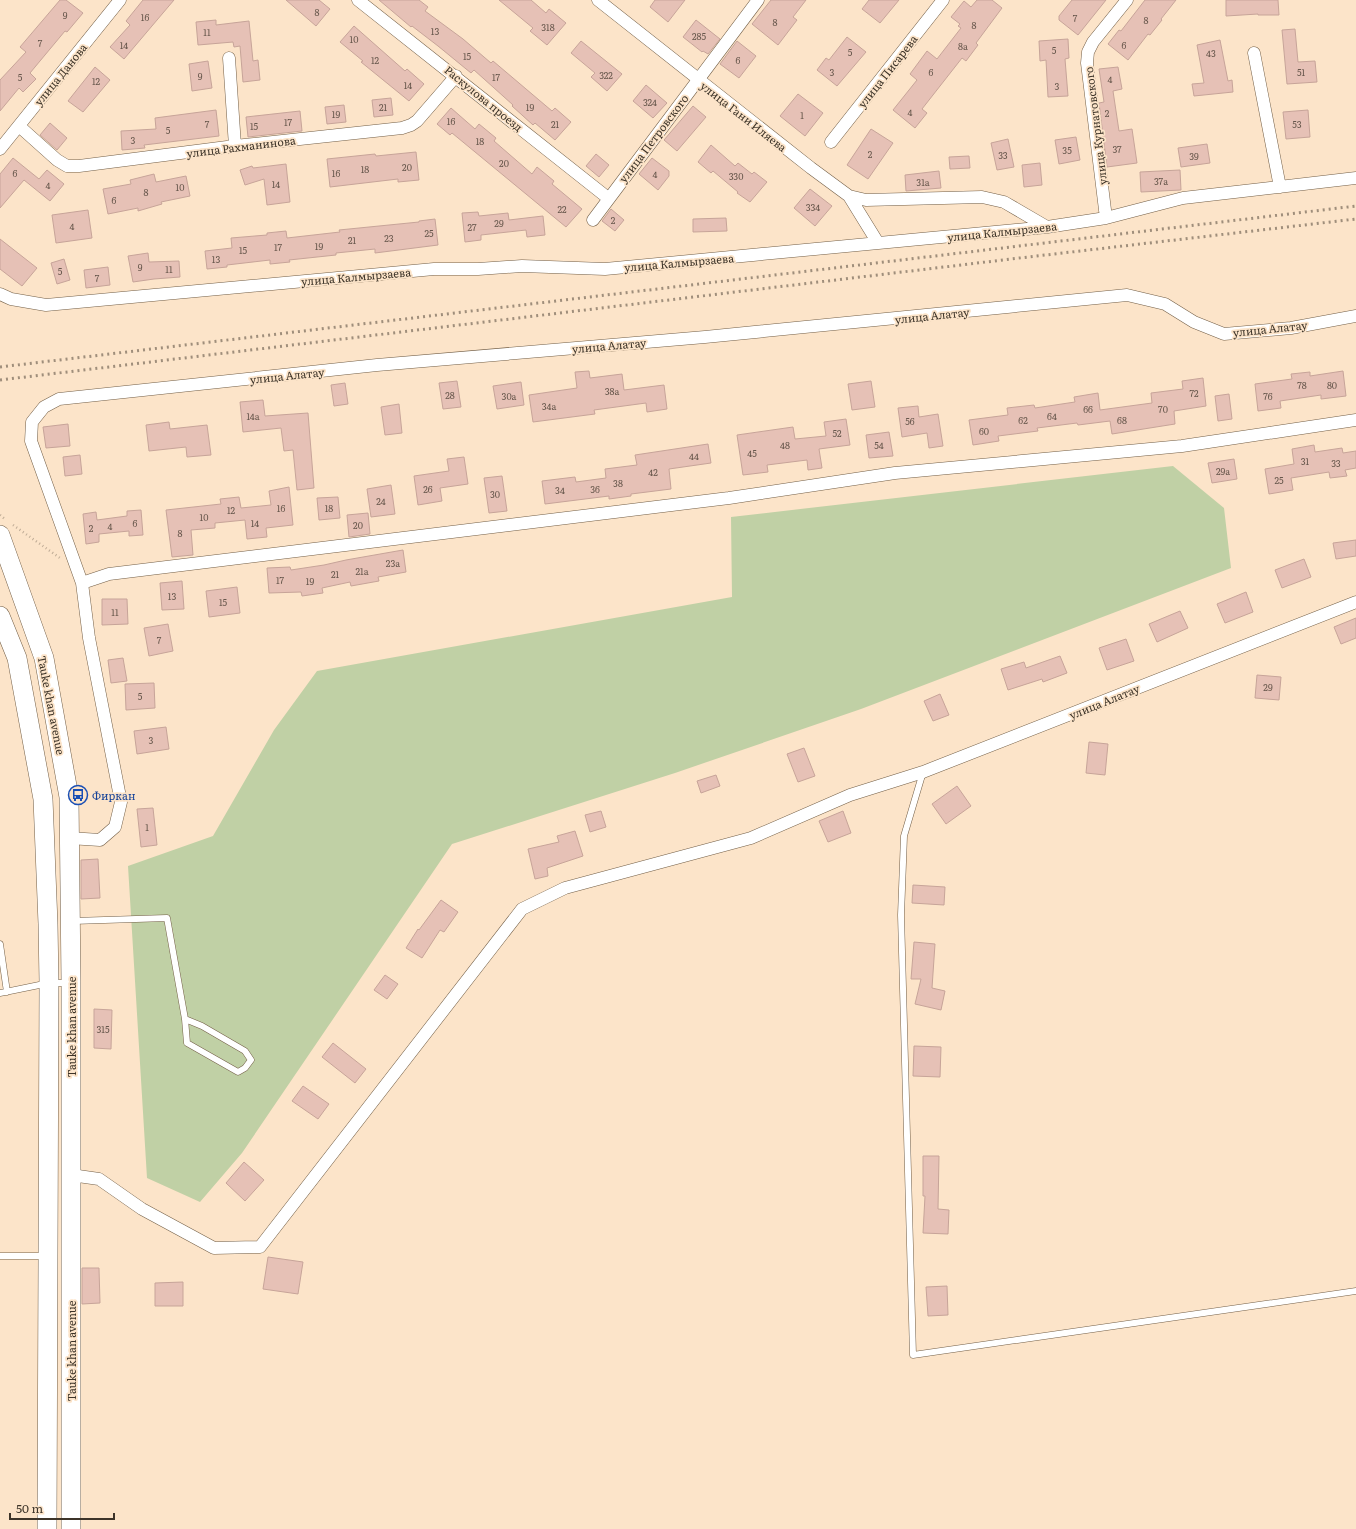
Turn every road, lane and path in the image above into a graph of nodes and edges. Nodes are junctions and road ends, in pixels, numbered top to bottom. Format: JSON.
{"nodes":[{"id":1,"x":358,"y":0,"type":"edge"},
{"id":2,"x":598,"y":0,"type":"edge"},
{"id":3,"x":758,"y":0,"type":"edge"},
{"id":4,"x":943,"y":0,"type":"edge"},
{"id":5,"x":1127,"y":0,"type":"edge"},
{"id":6,"x":113,"y":2,"type":"edge"},
{"id":7,"x":1254,"y":53,"type":"dead end"},
{"id":8,"x":229,"y":58,"type":"dead end"},
{"id":9,"x":456,"y":76,"type":"junction"},
{"id":10,"x":698,"y":80,"type":"junction"},
{"id":11,"x":19,"y":126,"type":"junction"},
{"id":12,"x":831,"y":142,"type":"dead end"},
{"id":13,"x":235,"y":146,"type":"junction"},
{"id":14,"x":0,"y":148,"type":"edge"},
{"id":15,"x":1356,"y":178,"type":"edge"},
{"id":16,"x":1280,"y":187,"type":"junction"},
{"id":17,"x":849,"y":196,"type":"junction"},
{"id":18,"x":608,"y":198,"type":"junction"},
{"id":19,"x":1106,"y":218,"type":"junction"},
{"id":20,"x":593,"y":220,"type":"dead end"},
{"id":21,"x":1047,"y":227,"type":"junction"},
{"id":22,"x":878,"y":243,"type":"junction"},
{"id":23,"x":0,"y":294,"type":"edge"},
{"id":24,"x":1356,"y":316,"type":"edge"},
{"id":25,"x":1356,"y":420,"type":"edge"},
{"id":26,"x":0,"y":515,"type":"edge"},
{"id":27,"x":0,"y":535,"type":"edge"},
{"id":28,"x":66,"y":562,"type":"dead end"},
{"id":29,"x":82,"y":583,"type":"junction"},
{"id":30,"x":1356,"y":602,"type":"edge"},
{"id":31,"x":0,"y":616,"type":"edge"},
{"id":32,"x":923,"y":772,"type":"junction"},
{"id":33,"x":70,"y":838,"type":"junction"},
{"id":34,"x":70,"y":922,"type":"junction"},
{"id":35,"x":0,"y":944,"type":"edge"},
{"id":36,"x":71,"y":982,"type":"junction"},
{"id":37,"x":49,"y":983,"type":"junction"},
{"id":38,"x":3,"y":992,"type":"edge"},
{"id":39,"x":185,"y":1019,"type":"junction"},
{"id":40,"x":71,"y":1175,"type":"junction"},
{"id":41,"x":48,"y":1211,"type":"junction"},
{"id":42,"x":71,"y":1211,"type":"junction"},
{"id":43,"x":0,"y":1256,"type":"edge"},
{"id":44,"x":47,"y":1256,"type":"junction"},
{"id":45,"x":1356,"y":1291,"type":"edge"},
{"id":46,"x":47,"y":1529,"type":"edge"},
{"id":47,"x":71,"y":1529,"type":"edge"}],
"edges":[{"from":1,"to":9,"type":"street","name":"Раскулова проезд"},
{"from":2,"to":10,"type":"street","name":"улица Гани Иляева"},
{"from":3,"to":10,"type":"street","name":"улица Петровского"},
{"from":4,"to":12,"type":"street","name":"улица Писарева"},
{"from":5,"to":19,"type":"street","name":"улица Курнатовского"},
{"from":6,"to":11,"type":"street","name":"улица Данова"},
{"from":7,"to":16,"type":"street"},
{"from":8,"to":13,"type":"street"},
{"from":9,"to":13,"type":"street","name":"улица Рахманинова"},
{"from":9,"to":18,"type":"street","name":"Раскулова проезд"},
{"from":10,"to":17,"type":"street","name":"улица Гани Иляева"},
{"from":10,"to":18,"type":"street","name":"улица Петровского"},
{"from":11,"to":13,"type":"street","name":"улица Рахманинова"},
{"from":11,"to":14,"type":"street","name":"улица Данова"},
{"from":15,"to":16,"type":"street","name":"улица Калмырзаева"},
{"from":16,"to":19,"type":"street","name":"улица Калмырзаева"},
{"from":17,"to":21,"type":"street"},
{"from":17,"to":22,"type":"street","name":"улица Гани Иляева"},
{"from":18,"to":20,"type":"street","name":"улица Петровского"},
{"from":19,"to":21,"type":"street","name":"улица Калмырзаева"},
{"from":21,"to":22,"type":"street","name":"улица Калмырзаева"},
{"from":22,"to":23,"type":"street","name":"улица Калмырзаева"},
{"from":24,"to":29,"type":"street","name":"улица Алатау"},
{"from":25,"to":29,"type":"street"},
{"from":26,"to":28,"type":"path"},
{"from":27,"to":33,"type":"main road","name":"Tauke khan avenue"},
{"from":29,"to":33,"type":"street","name":"улица Алатау"},
{"from":30,"to":32,"type":"street","name":"улица Алатау"},
{"from":31,"to":37,"type":"main road","name":"Tauke khan avenue"},
{"from":32,"to":40,"type":"street","name":"улица Алатау"},
{"from":32,"to":45,"type":"lane"},
{"from":33,"to":34,"type":"main road","name":"Tauke khan avenue"},
{"from":34,"to":36,"type":"main road","name":"Tauke khan avenue"},
{"from":34,"to":39,"type":"lane"},
{"from":35,"to":38,"type":"lane"},
{"from":36,"to":37,"type":"lane"},
{"from":36,"to":40,"type":"main road","name":"Tauke khan avenue"},
{"from":37,"to":38,"type":"lane"},
{"from":37,"to":41,"type":"main road","name":"Tauke khan avenue"},
{"from":39,"to":39,"type":"lane"},
{"from":40,"to":42,"type":"main road","name":"Tauke khan avenue"},
{"from":41,"to":42,"type":"main road"},
{"from":41,"to":44,"type":"main road","name":"Tauke khan avenue"},
{"from":42,"to":47,"type":"main road","name":"Tauke khan avenue"},
{"from":43,"to":44,"type":"lane"},
{"from":44,"to":46,"type":"main road","name":"Tauke khan avenue"}]}
